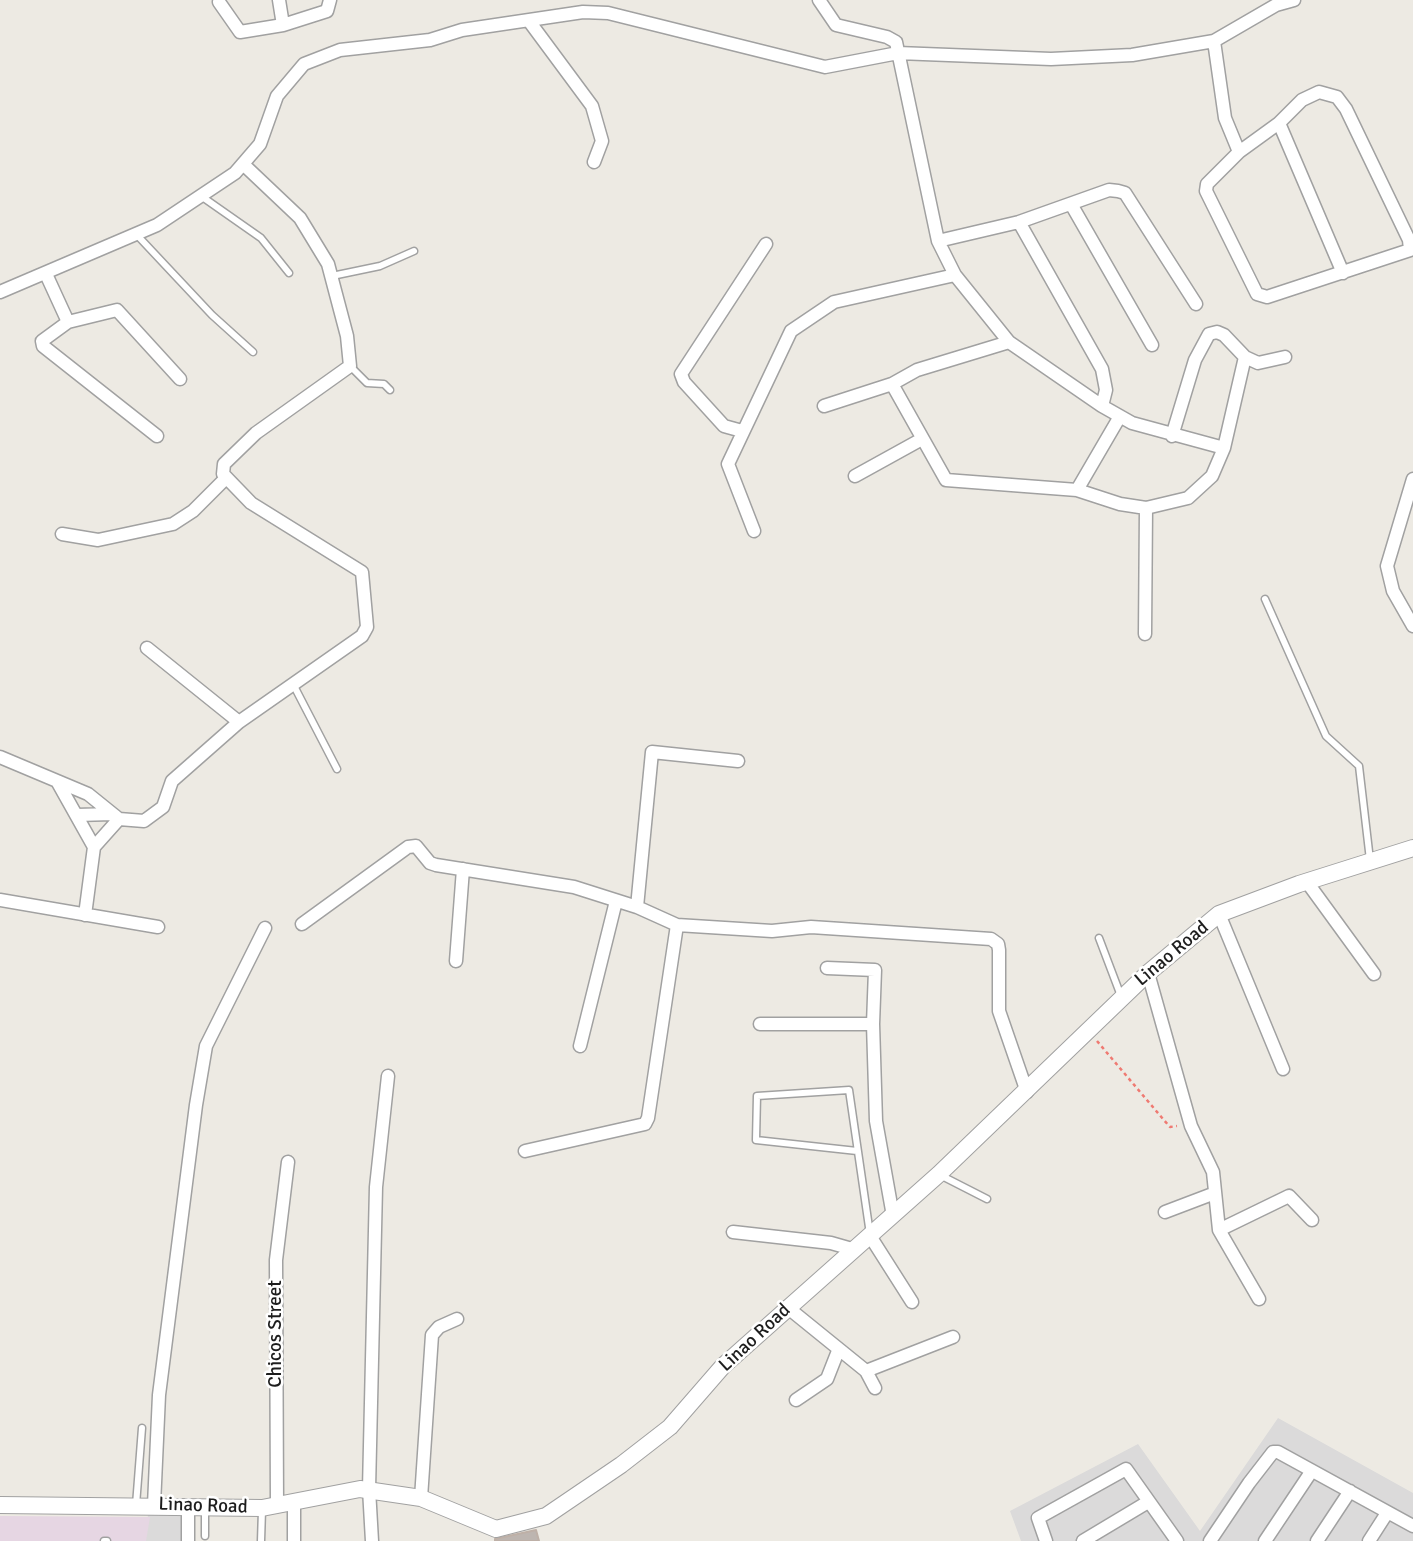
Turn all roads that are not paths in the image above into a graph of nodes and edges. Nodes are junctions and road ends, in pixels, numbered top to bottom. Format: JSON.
{"nodes":[{"id":1,"x":279,"y":0,"type":"edge"},
{"id":2,"x":330,"y":0,"type":"edge"},
{"id":3,"x":819,"y":0,"type":"edge"},
{"id":4,"x":1294,"y":0,"type":"edge"},
{"id":5,"x":219,"y":2,"type":"dead end"},
{"id":6,"x":529,"y":21,"type":"junction"},
{"id":7,"x":283,"y":24,"type":"junction"},
{"id":8,"x":1213,"y":41,"type":"junction"},
{"id":9,"x":898,"y":53,"type":"junction"},
{"id":10,"x":1279,"y":123,"type":"junction"},
{"id":11,"x":1239,"y":152,"type":"junction"},
{"id":12,"x":594,"y":162,"type":"dead end"},
{"id":13,"x":243,"y":164,"type":"junction"},
{"id":14,"x":201,"y":196,"type":"junction"},
{"id":15,"x":1071,"y":204,"type":"junction"},
{"id":16,"x":1019,"y":222,"type":"junction"},
{"id":17,"x":136,"y":234,"type":"junction"},
{"id":18,"x":938,"y":241,"type":"junction"},
{"id":19,"x":766,"y":244,"type":"dead end"},
{"id":20,"x":414,"y":251,"type":"dead end"},
{"id":21,"x":289,"y":273,"type":"dead end"},
{"id":22,"x":1343,"y":273,"type":"junction"},
{"id":23,"x":46,"y":274,"type":"junction"},
{"id":24,"x":955,"y":275,"type":"junction"},
{"id":25,"x":332,"y":276,"type":"junction"},
{"id":26,"x":0,"y":292,"type":"edge"},
{"id":27,"x":1196,"y":304,"type":"dead end"},
{"id":28,"x":68,"y":323,"type":"junction"},
{"id":29,"x":1009,"y":342,"type":"junction"},
{"id":30,"x":1152,"y":345,"type":"dead end"},
{"id":31,"x":253,"y":352,"type":"dead end"},
{"id":32,"x":1245,"y":357,"type":"junction"},
{"id":33,"x":1285,"y":357,"type":"dead end"},
{"id":34,"x":350,"y":366,"type":"junction"},
{"id":35,"x":180,"y":379,"type":"dead end"},
{"id":36,"x":892,"y":384,"type":"junction"},
{"id":37,"x":390,"y":390,"type":"dead end"},
{"id":38,"x":824,"y":406,"type":"dead end"},
{"id":39,"x":1102,"y":406,"type":"junction"},
{"id":40,"x":1119,"y":418,"type":"junction"},
{"id":41,"x":742,"y":431,"type":"junction"},
{"id":42,"x":157,"y":436,"type":"dead end"},
{"id":43,"x":1172,"y":436,"type":"junction"},
{"id":44,"x":922,"y":439,"type":"junction"},
{"id":45,"x":1224,"y":448,"type":"junction"},
{"id":46,"x":855,"y":476,"type":"dead end"},
{"id":47,"x":1413,"y":478,"type":"edge"},
{"id":48,"x":225,"y":479,"type":"junction"},
{"id":49,"x":1077,"y":490,"type":"junction"},
{"id":50,"x":1146,"y":508,"type":"junction"},
{"id":51,"x":754,"y":531,"type":"dead end"},
{"id":52,"x":62,"y":534,"type":"dead end"},
{"id":53,"x":1265,"y":599,"type":"dead end"},
{"id":54,"x":1413,"y":626,"type":"edge"},
{"id":55,"x":1145,"y":634,"type":"dead end"},
{"id":56,"x":147,"y":648,"type":"dead end"},
{"id":57,"x":293,"y":684,"type":"junction"},
{"id":58,"x":239,"y":722,"type":"junction"},
{"id":59,"x":0,"y":757,"type":"edge"},
{"id":60,"x":738,"y":761,"type":"dead end"},
{"id":61,"x":337,"y":769,"type":"dead end"},
{"id":62,"x":57,"y":781,"type":"junction"},
{"id":63,"x":77,"y":815,"type":"junction"},
{"id":64,"x":116,"y":817,"type":"junction"},
{"id":65,"x":94,"y":847,"type":"junction"},
{"id":66,"x":1413,"y":848,"type":"edge"},
{"id":67,"x":1370,"y":862,"type":"junction"},
{"id":68,"x":463,"y":869,"type":"junction"},
{"id":69,"x":1307,"y":881,"type":"junction"},
{"id":70,"x":0,"y":900,"type":"edge"},
{"id":71,"x":616,"y":901,"type":"junction"},
{"id":72,"x":637,"y":907,"type":"junction"},
{"id":73,"x":1219,"y":914,"type":"junction"},
{"id":74,"x":85,"y":915,"type":"junction"},
{"id":75,"x":302,"y":923,"type":"dead end"},
{"id":76,"x":677,"y":925,"type":"junction"},
{"id":77,"x":158,"y":927,"type":"dead end"},
{"id":78,"x":265,"y":928,"type":"dead end"},
{"id":79,"x":1099,"y":938,"type":"dead end"},
{"id":80,"x":456,"y":961,"type":"dead end"},
{"id":81,"x":827,"y":968,"type":"dead end"},
{"id":82,"x":1147,"y":973,"type":"junction"},
{"id":83,"x":1374,"y":974,"type":"dead end"},
{"id":84,"x":1122,"y":998,"type":"junction"},
{"id":85,"x":760,"y":1024,"type":"dead end"},
{"id":86,"x":873,"y":1024,"type":"junction"},
{"id":87,"x":580,"y":1046,"type":"dead end"},
{"id":88,"x":1283,"y":1069,"type":"dead end"},
{"id":89,"x":388,"y":1076,"type":"dead end"},
{"id":90,"x":1027,"y":1092,"type":"junction"},
{"id":91,"x":525,"y":1151,"type":"dead end"},
{"id":92,"x":857,"y":1151,"type":"junction"},
{"id":93,"x":288,"y":1162,"type":"dead end"},
{"id":94,"x":939,"y":1174,"type":"junction"},
{"id":95,"x":1216,"y":1193,"type":"junction"},
{"id":96,"x":987,"y":1199,"type":"dead end"},
{"id":97,"x":1165,"y":1212,"type":"dead end"},
{"id":98,"x":893,"y":1216,"type":"junction"},
{"id":99,"x":1312,"y":1220,"type":"dead end"},
{"id":100,"x":1219,"y":1230,"type":"junction"},
{"id":101,"x":733,"y":1232,"type":"dead end"},
{"id":102,"x":870,"y":1236,"type":"junction"},
{"id":103,"x":852,"y":1249,"type":"junction"},
{"id":104,"x":1259,"y":1299,"type":"dead end"},
{"id":105,"x":912,"y":1302,"type":"dead end"},
{"id":106,"x":787,"y":1307,"type":"junction"},
{"id":107,"x":457,"y":1319,"type":"dead end"},
{"id":108,"x":953,"y":1337,"type":"dead end"},
{"id":109,"x":838,"y":1351,"type":"junction"},
{"id":110,"x":866,"y":1371,"type":"junction"},
{"id":111,"x":875,"y":1388,"type":"dead end"},
{"id":112,"x":796,"y":1400,"type":"dead end"},
{"id":113,"x":142,"y":1428,"type":"dead end"},
{"id":114,"x":1311,"y":1472,"type":"junction"},
{"id":115,"x":369,"y":1489,"type":"junction"},
{"id":116,"x":1350,"y":1491,"type":"junction"},
{"id":117,"x":421,"y":1499,"type":"junction"},
{"id":118,"x":1149,"y":1502,"type":"junction"},
{"id":119,"x":0,"y":1505,"type":"edge"},
{"id":120,"x":136,"y":1505,"type":"junction"},
{"id":121,"x":154,"y":1505,"type":"junction"},
{"id":122,"x":278,"y":1506,"type":"junction"},
{"id":123,"x":188,"y":1507,"type":"junction"},
{"id":124,"x":205,"y":1507,"type":"junction"},
{"id":125,"x":1387,"y":1513,"type":"junction"},
{"id":126,"x":1413,"y":1526,"type":"edge"},
{"id":127,"x":499,"y":1535,"type":"edge"},
{"id":128,"x":205,"y":1536,"type":"dead end"},
{"id":129,"x":1172,"y":1540,"type":"edge"},
{"id":130,"x":187,"y":1541,"type":"edge"},
{"id":131,"x":261,"y":1541,"type":"edge"},
{"id":132,"x":294,"y":1541,"type":"edge"},
{"id":133,"x":372,"y":1541,"type":"edge"},
{"id":134,"x":1046,"y":1541,"type":"edge"},
{"id":135,"x":1083,"y":1541,"type":"edge"},
{"id":136,"x":1210,"y":1541,"type":"edge"},
{"id":137,"x":1265,"y":1541,"type":"edge"},
{"id":138,"x":1317,"y":1541,"type":"edge"},
{"id":139,"x":1369,"y":1541,"type":"edge"}],
"edges":[{"from":1,"to":7,"type":"street"},
{"from":2,"to":7,"type":"street"},
{"from":3,"to":9,"type":"street"},
{"from":4,"to":8,"type":"street"},
{"from":5,"to":7,"type":"street"},
{"from":6,"to":9,"type":"street"},
{"from":6,"to":12,"type":"street"},
{"from":6,"to":13,"type":"street"},
{"from":8,"to":9,"type":"street"},
{"from":8,"to":11,"type":"street"},
{"from":9,"to":18,"type":"street"},
{"from":10,"to":11,"type":"street"},
{"from":10,"to":22,"type":"street"},
{"from":10,"to":22,"type":"street"},
{"from":11,"to":22,"type":"street"},
{"from":13,"to":14,"type":"street"},
{"from":13,"to":25,"type":"street"},
{"from":14,"to":17,"type":"street"},
{"from":14,"to":21,"type":"lane"},
{"from":15,"to":16,"type":"street"},
{"from":15,"to":27,"type":"street"},
{"from":15,"to":30,"type":"street"},
{"from":16,"to":18,"type":"street"},
{"from":16,"to":39,"type":"street"},
{"from":17,"to":23,"type":"street"},
{"from":17,"to":31,"type":"lane"},
{"from":18,"to":24,"type":"street"},
{"from":19,"to":41,"type":"street"},
{"from":20,"to":25,"type":"lane"},
{"from":23,"to":26,"type":"street"},
{"from":23,"to":28,"type":"street"},
{"from":24,"to":29,"type":"street"},
{"from":24,"to":41,"type":"street"},
{"from":25,"to":34,"type":"street"},
{"from":28,"to":35,"type":"street"},
{"from":28,"to":42,"type":"street"},
{"from":29,"to":36,"type":"street"},
{"from":29,"to":39,"type":"street"},
{"from":32,"to":33,"type":"street"},
{"from":32,"to":43,"type":"street"},
{"from":32,"to":45,"type":"street"},
{"from":34,"to":37,"type":"lane"},
{"from":34,"to":48,"type":"street"},
{"from":36,"to":38,"type":"street"},
{"from":36,"to":44,"type":"street"},
{"from":39,"to":40,"type":"street"},
{"from":40,"to":43,"type":"street"},
{"from":40,"to":49,"type":"street"},
{"from":41,"to":51,"type":"street"},
{"from":43,"to":45,"type":"street"},
{"from":44,"to":46,"type":"street"},
{"from":44,"to":49,"type":"street"},
{"from":45,"to":50,"type":"street"},
{"from":47,"to":54,"type":"street"},
{"from":48,"to":52,"type":"street"},
{"from":48,"to":57,"type":"street"},
{"from":49,"to":50,"type":"street"},
{"from":50,"to":55,"type":"street"},
{"from":53,"to":67,"type":"lane"},
{"from":56,"to":58,"type":"street"},
{"from":57,"to":58,"type":"street"},
{"from":57,"to":61,"type":"lane"},
{"from":58,"to":64,"type":"street"},
{"from":59,"to":62,"type":"street"},
{"from":60,"to":72,"type":"street"},
{"from":62,"to":63,"type":"street"},
{"from":62,"to":64,"type":"street"},
{"from":63,"to":64,"type":"street"},
{"from":63,"to":65,"type":"street"},
{"from":64,"to":65,"type":"street"},
{"from":65,"to":74,"type":"street"},
{"from":66,"to":67,"type":"street","name":"Linao Road"},
{"from":67,"to":69,"type":"street","name":"Linao Road"},
{"from":68,"to":71,"type":"street"},
{"from":68,"to":75,"type":"street"},
{"from":68,"to":80,"type":"street"},
{"from":69,"to":73,"type":"street","name":"Linao Road"},
{"from":69,"to":83,"type":"street"},
{"from":70,"to":74,"type":"street"},
{"from":71,"to":72,"type":"street"},
{"from":71,"to":87,"type":"street"},
{"from":72,"to":76,"type":"street"},
{"from":73,"to":82,"type":"street","name":"Linao Road"},
{"from":73,"to":88,"type":"street"},
{"from":74,"to":77,"type":"street"},
{"from":76,"to":90,"type":"street"},
{"from":76,"to":91,"type":"street"},
{"from":78,"to":121,"type":"street"},
{"from":79,"to":84,"type":"lane"},
{"from":81,"to":86,"type":"street"},
{"from":82,"to":84,"type":"street","name":"Linao Road"},
{"from":82,"to":95,"type":"street"},
{"from":84,"to":90,"type":"street","name":"Linao Road"},
{"from":85,"to":86,"type":"street"},
{"from":86,"to":98,"type":"street"},
{"from":89,"to":115,"type":"street"},
{"from":90,"to":94,"type":"street","name":"Linao Road"},
{"from":92,"to":92,"type":"lane"},
{"from":92,"to":102,"type":"lane"},
{"from":93,"to":122,"type":"street","name":"Chicos Street"},
{"from":94,"to":96,"type":"lane"},
{"from":94,"to":98,"type":"street","name":"Linao Road"},
{"from":95,"to":97,"type":"street"},
{"from":95,"to":100,"type":"street"},
{"from":98,"to":102,"type":"street","name":"Linao Road"},
{"from":99,"to":100,"type":"street"},
{"from":100,"to":104,"type":"street"},
{"from":101,"to":103,"type":"street"},
{"from":102,"to":103,"type":"street","name":"Linao Road"},
{"from":102,"to":105,"type":"street"},
{"from":103,"to":106,"type":"street","name":"Linao Road"},
{"from":106,"to":109,"type":"street"},
{"from":106,"to":127,"type":"street","name":"Linao Road"},
{"from":107,"to":117,"type":"street"},
{"from":108,"to":110,"type":"street"},
{"from":109,"to":110,"type":"street"},
{"from":109,"to":112,"type":"street"},
{"from":110,"to":111,"type":"street"},
{"from":113,"to":120,"type":"lane"},
{"from":114,"to":116,"type":"street"},
{"from":114,"to":136,"type":"street"},
{"from":114,"to":137,"type":"street"},
{"from":115,"to":117,"type":"street","name":"Linao Road"},
{"from":115,"to":122,"type":"street","name":"Linao Road"},
{"from":115,"to":133,"type":"street"},
{"from":116,"to":125,"type":"street"},
{"from":116,"to":138,"type":"street"},
{"from":117,"to":127,"type":"street","name":"Linao Road"},
{"from":118,"to":129,"type":"street"},
{"from":118,"to":134,"type":"street"},
{"from":118,"to":135,"type":"street"},
{"from":119,"to":120,"type":"street","name":"Linao Road"},
{"from":120,"to":121,"type":"street","name":"Linao Road"},
{"from":121,"to":123,"type":"street","name":"Linao Road"},
{"from":122,"to":124,"type":"street","name":"Linao Road"},
{"from":122,"to":131,"type":"lane"},
{"from":122,"to":132,"type":"street","name":"Chicos Street"},
{"from":123,"to":124,"type":"street","name":"Linao Road"},
{"from":123,"to":130,"type":"street"},
{"from":124,"to":128,"type":"lane"},
{"from":125,"to":126,"type":"street"},
{"from":125,"to":139,"type":"street"}]}
